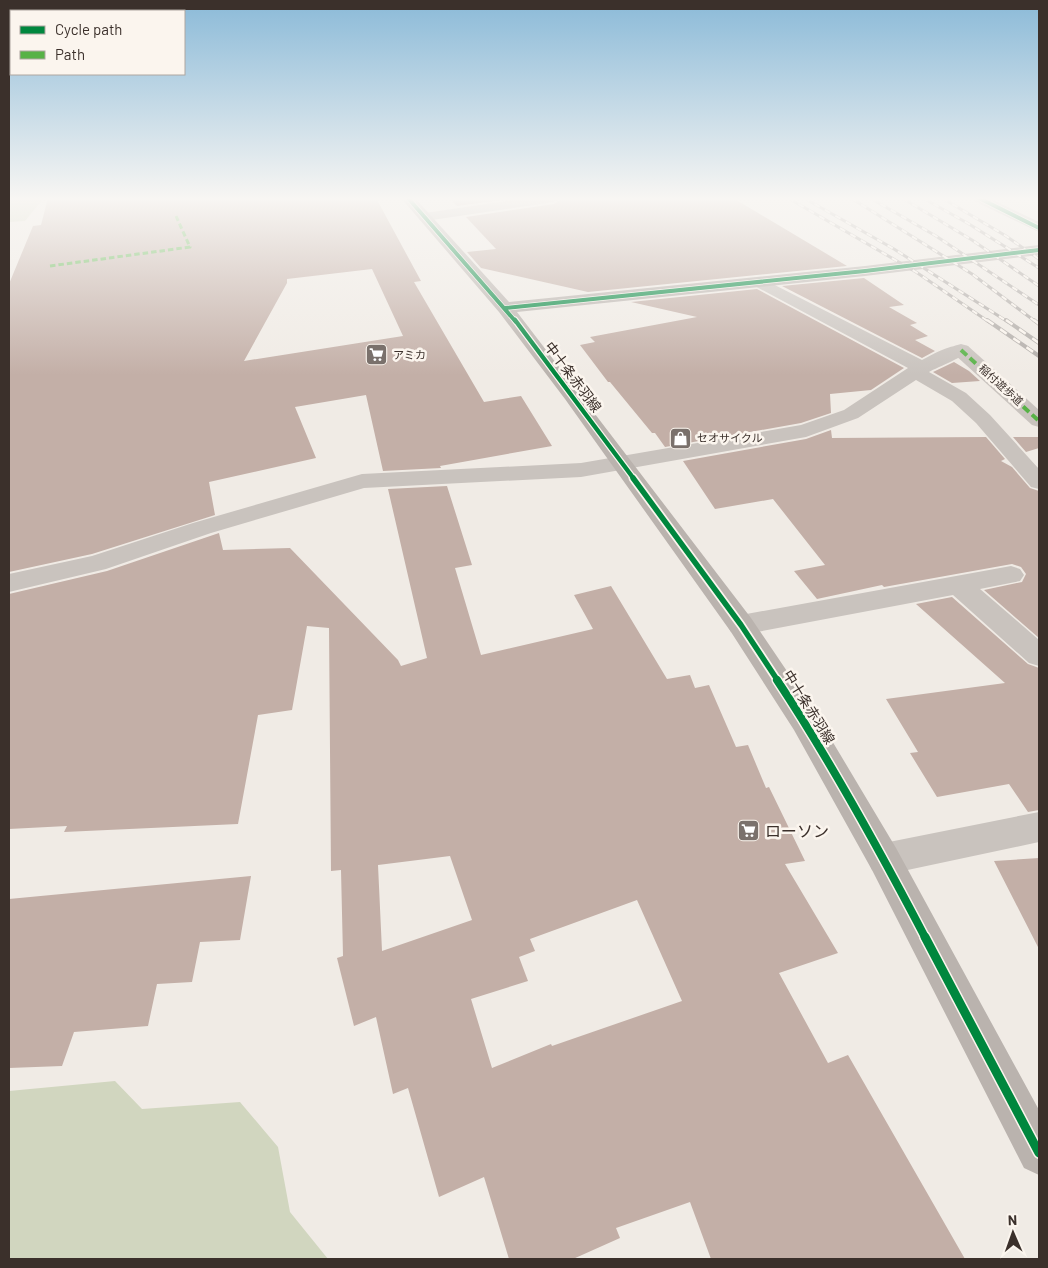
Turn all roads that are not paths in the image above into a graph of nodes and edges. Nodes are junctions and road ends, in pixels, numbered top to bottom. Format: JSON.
{"nodes":[{"id":1,"x":460,"y":257,"type":"edge"},
{"id":2,"x":976,"y":257,"type":"edge"},
{"id":3,"x":759,"y":282,"type":"junction"},
{"id":4,"x":505,"y":308,"type":"junction"},
{"id":5,"x":919,"y":370,"type":"junction"},
{"id":6,"x":1039,"y":421,"type":"edge"},
{"id":7,"x":622,"y":464,"type":"junction"},
{"id":8,"x":1039,"y":482,"type":"edge"},
{"id":9,"x":1011,"y":575,"type":"dead end"},
{"id":10,"x":9,"y":583,"type":"edge"},
{"id":11,"x":957,"y":584,"type":"junction"},
{"id":12,"x":741,"y":625,"type":"junction"},
{"id":13,"x":1039,"y":656,"type":"edge"},
{"id":14,"x":1039,"y":827,"type":"edge"},
{"id":15,"x":884,"y":858,"type":"junction"},
{"id":16,"x":1039,"y":1153,"type":"edge"}],
"edges":[{"from":1,"to":4,"type":"main road","name":"中十条赤羽線"},
{"from":2,"to":3,"type":"main road"},
{"from":3,"to":4,"type":"main road"},
{"from":3,"to":5,"type":"street"},
{"from":4,"to":7,"type":"main road","name":"中十条赤羽線"},
{"from":5,"to":6,"type":"street","name":"稲付遊歩道"},
{"from":5,"to":7,"type":"street"},
{"from":5,"to":8,"type":"street"},
{"from":7,"to":10,"type":"street"},
{"from":7,"to":12,"type":"main road","name":"中十条赤羽線"},
{"from":9,"to":11,"type":"street"},
{"from":11,"to":12,"type":"street"},
{"from":11,"to":13,"type":"street"},
{"from":12,"to":15,"type":"main road","name":"中十条赤羽線"},
{"from":14,"to":15,"type":"street"},
{"from":15,"to":16,"type":"main road","name":"中十条赤羽線"}]}
